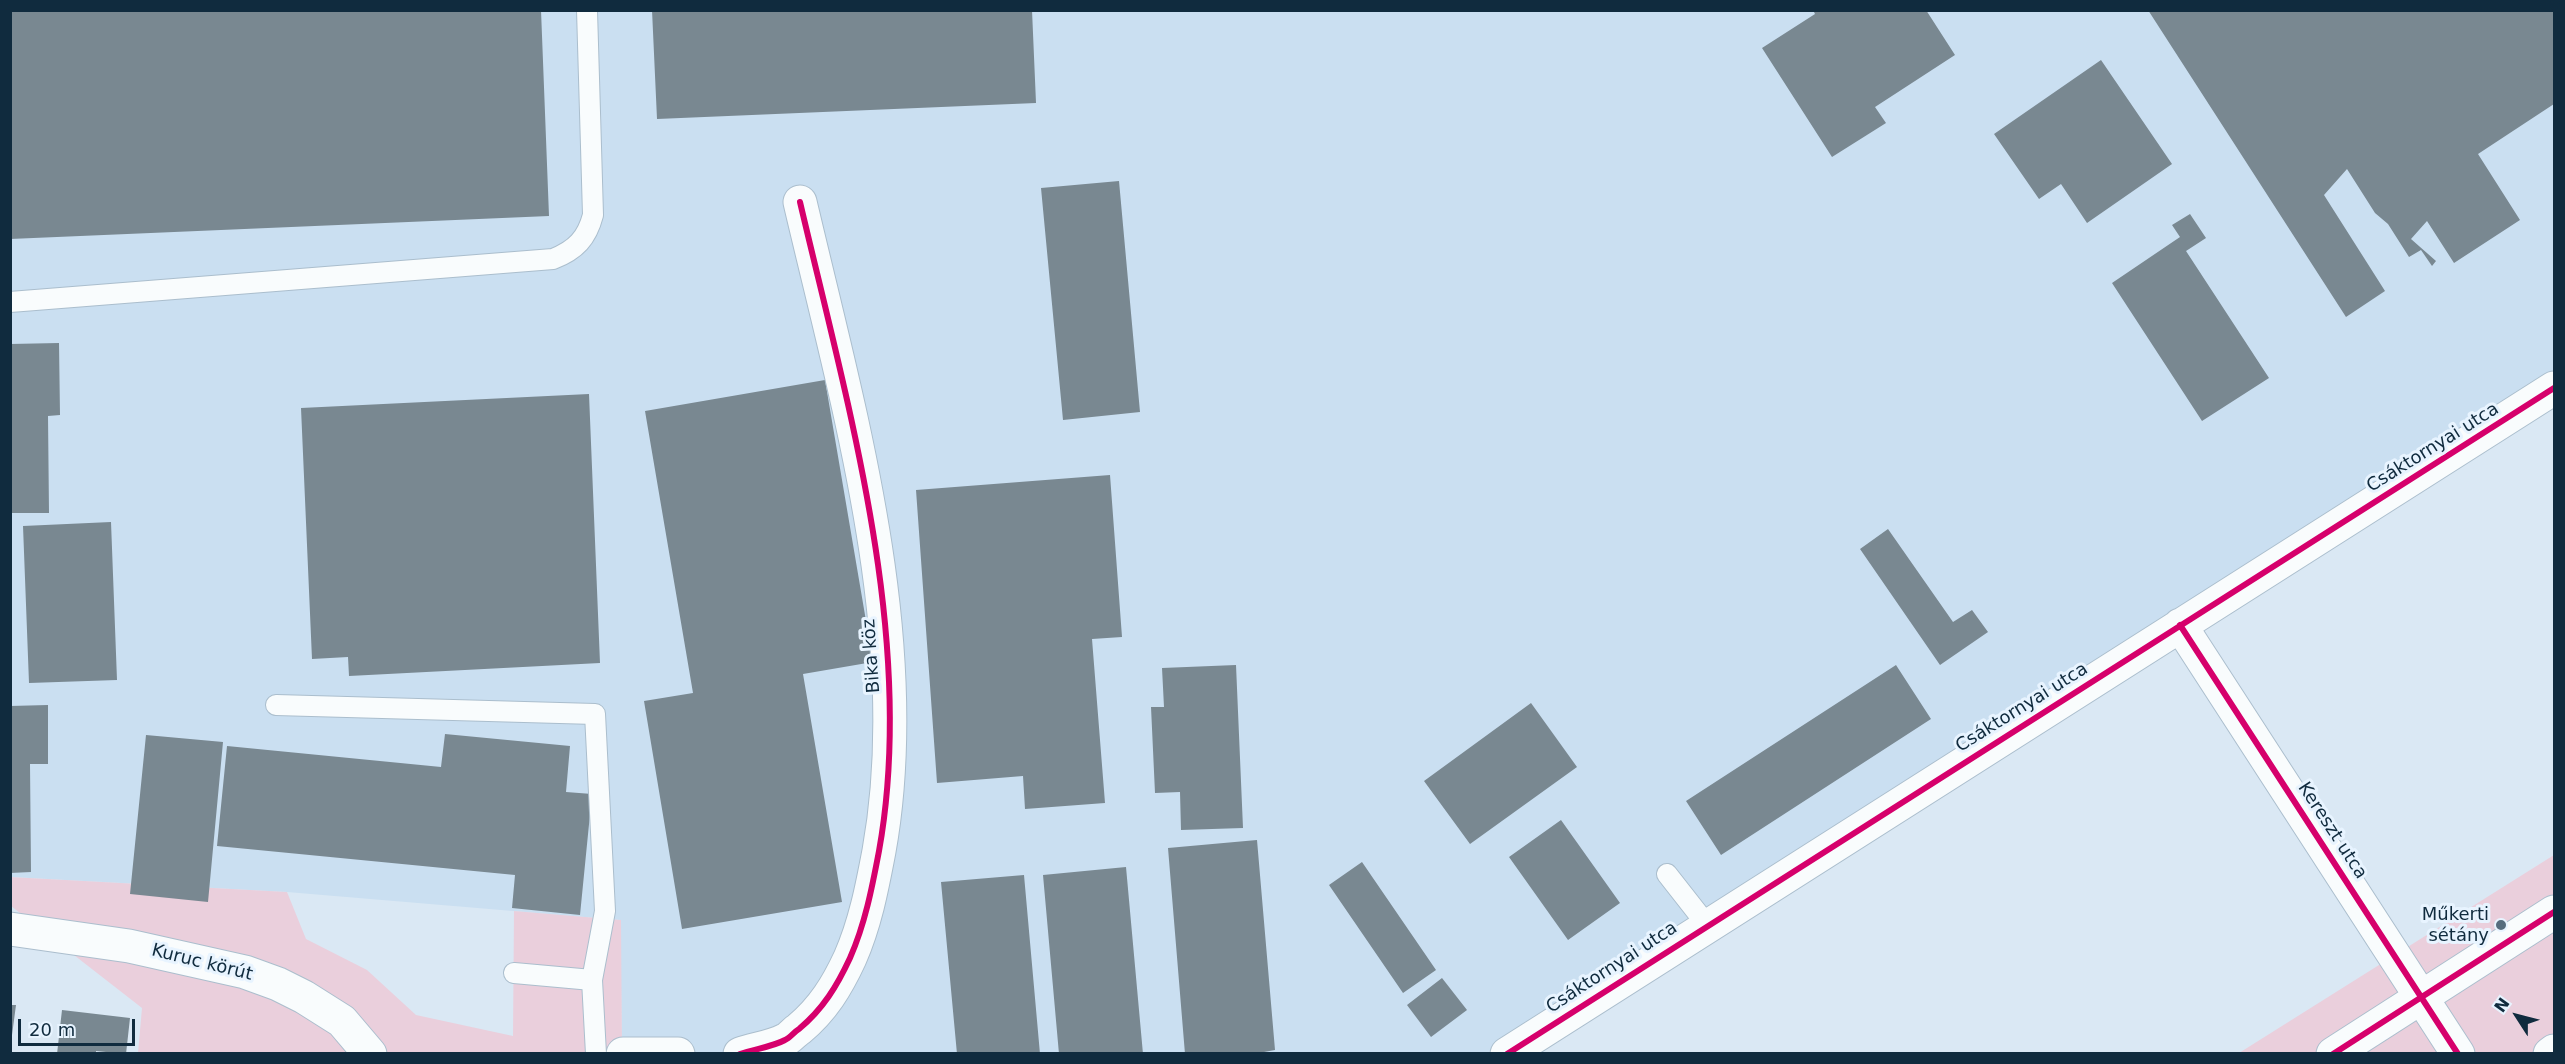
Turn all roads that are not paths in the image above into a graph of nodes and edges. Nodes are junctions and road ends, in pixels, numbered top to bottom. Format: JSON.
{"nodes":[{"id":1,"x":587,"y":10,"type":"edge"},
{"id":2,"x":800,"y":202,"type":"dead end"},
{"id":3,"x":10,"y":302,"type":"edge"},
{"id":4,"x":2554,"y":388,"type":"edge"},
{"id":5,"x":2180,"y":625,"type":"junction"},
{"id":6,"x":276,"y":705,"type":"dead end"},
{"id":7,"x":1667,"y":874,"type":"dead end"},
{"id":8,"x":2554,"y":912,"type":"edge"},
{"id":9,"x":1707,"y":925,"type":"junction"},
{"id":10,"x":10,"y":929,"type":"edge"},
{"id":11,"x":514,"y":973,"type":"dead end"},
{"id":12,"x":592,"y":980,"type":"junction"},
{"id":13,"x":2422,"y":997,"type":"junction"},
{"id":14,"x":2554,"y":1051,"type":"edge"},
{"id":15,"x":370,"y":1053,"type":"edge"},
{"id":16,"x":596,"y":1053,"type":"edge"},
{"id":17,"x":623,"y":1053,"type":"edge"},
{"id":18,"x":678,"y":1053,"type":"edge"},
{"id":19,"x":740,"y":1053,"type":"edge"},
{"id":20,"x":1507,"y":1053,"type":"edge"},
{"id":21,"x":2333,"y":1053,"type":"edge"},
{"id":22,"x":2458,"y":1053,"type":"edge"},
{"id":23,"x":2550,"y":1053,"type":"edge"}],
"edges":[{"from":1,"to":3,"type":"lane"},
{"from":2,"to":19,"type":"street","name":"Bika köz"},
{"from":4,"to":5,"type":"street","name":"Csáktornyai utca"},
{"from":5,"to":9,"type":"street","name":"Csáktornyai utca"},
{"from":5,"to":13,"type":"street","name":"Kereszt utca"},
{"from":6,"to":12,"type":"lane"},
{"from":7,"to":9,"type":"lane"},
{"from":8,"to":13,"type":"street"},
{"from":9,"to":20,"type":"street","name":"Csáktornyai utca"},
{"from":10,"to":15,"type":"street","name":"Kuruc körút"},
{"from":11,"to":12,"type":"lane"},
{"from":12,"to":16,"type":"lane"},
{"from":13,"to":21,"type":"street"},
{"from":13,"to":22,"type":"street","name":"Kereszt utca"},
{"from":14,"to":23,"type":"street"},
{"from":17,"to":18,"type":"street"}]}
